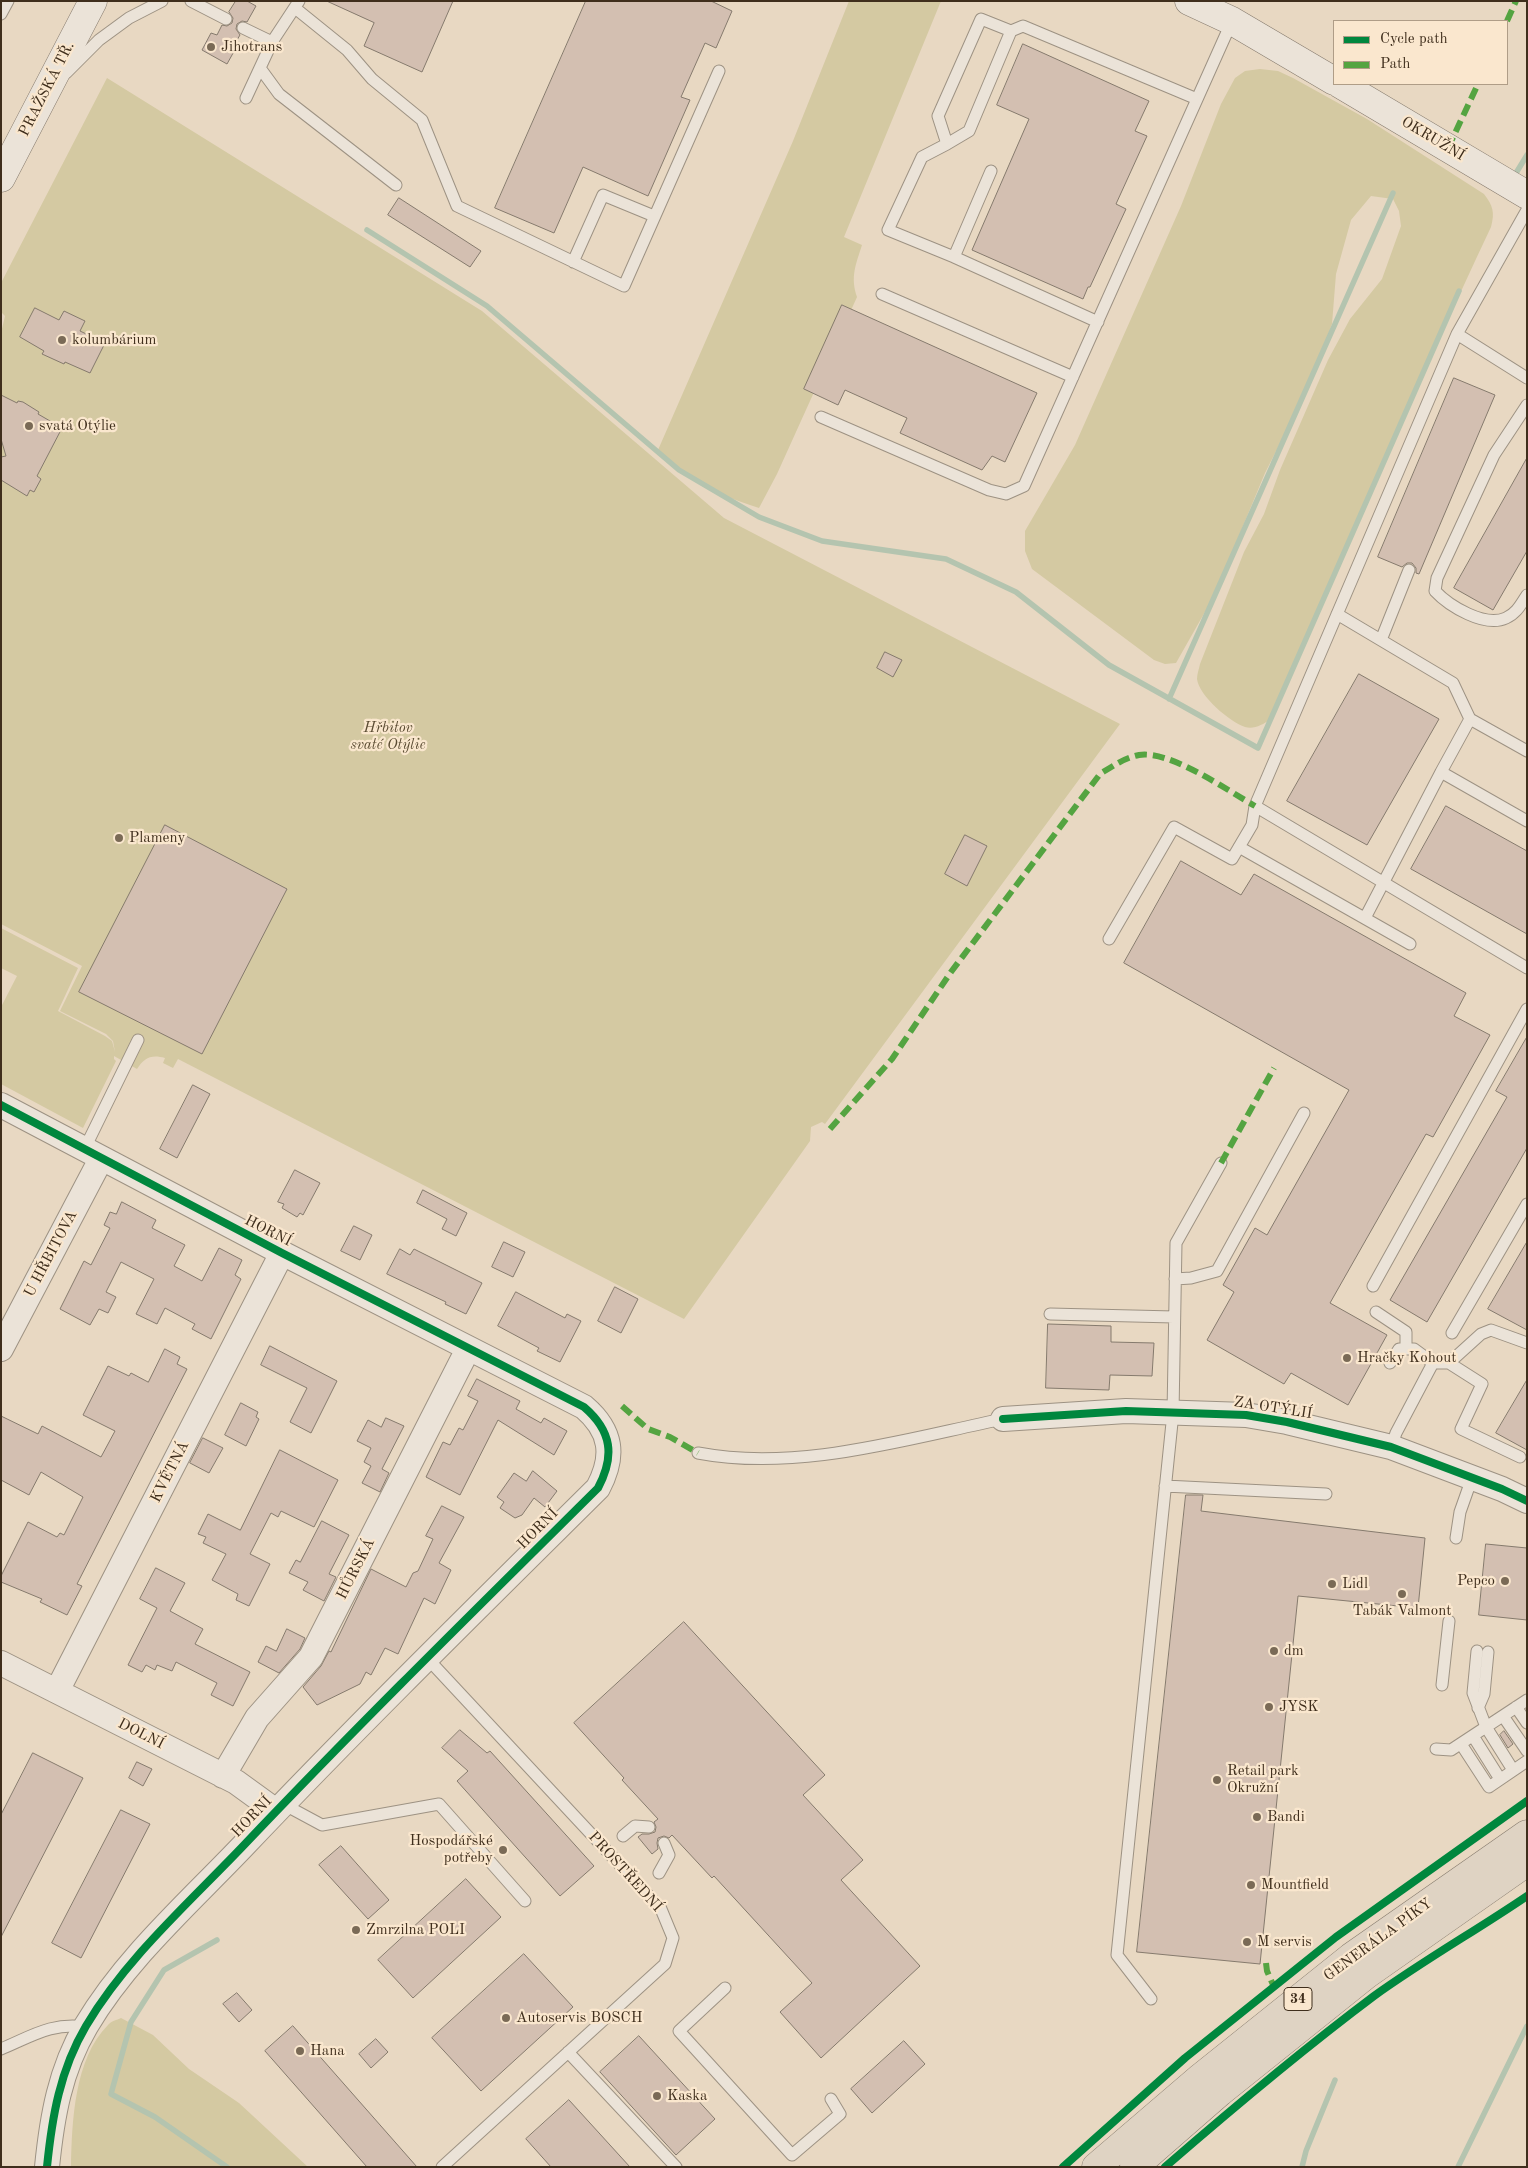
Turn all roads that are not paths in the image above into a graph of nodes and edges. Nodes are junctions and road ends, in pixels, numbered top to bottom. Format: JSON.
{"nodes":[{"id":1,"x":8,"y":1,"type":"edge"},
{"id":2,"x":93,"y":1,"type":"edge"},
{"id":3,"x":162,"y":1,"type":"edge"},
{"id":4,"x":191,"y":1,"type":"edge"},
{"id":5,"x":1189,"y":1,"type":"edge"},
{"id":6,"x":297,"y":5,"type":"edge"},
{"id":7,"x":1,"y":14,"type":"edge"},
{"id":8,"x":226,"y":19,"type":"dead end"},
{"id":9,"x":1232,"y":21,"type":"junction"},
{"id":10,"x":244,"y":28,"type":"dead end"},
{"id":11,"x":1010,"y":31,"type":"junction"},
{"id":12,"x":272,"y":42,"type":"junction"},
{"id":13,"x":260,"y":68,"type":"junction"},
{"id":14,"x":719,"y":71,"type":"dead end"},
{"id":15,"x":1333,"y":80,"type":"edge"},
{"id":16,"x":1342,"y":85,"type":"edge"},
{"id":17,"x":44,"y":96,"type":"junction"},
{"id":18,"x":246,"y":98,"type":"dead end"},
{"id":19,"x":1197,"y":99,"type":"junction"},
{"id":20,"x":947,"y":144,"type":"junction"},
{"id":21,"x":991,"y":171,"type":"dead end"},
{"id":22,"x":1,"y":178,"type":"edge"},
{"id":23,"x":396,"y":186,"type":"dead end"},
{"id":24,"x":1527,"y":194,"type":"edge"},
{"id":25,"x":1527,"y":210,"type":"edge"},
{"id":26,"x":654,"y":216,"type":"junction"},
{"id":27,"x":954,"y":257,"type":"junction"},
{"id":28,"x":574,"y":262,"type":"junction"},
{"id":29,"x":882,"y":294,"type":"dead end"},
{"id":30,"x":1098,"y":322,"type":"junction"},
{"id":31,"x":1457,"y":334,"type":"junction"},
{"id":32,"x":1073,"y":377,"type":"junction"},
{"id":33,"x":1527,"y":378,"type":"edge"},
{"id":34,"x":1527,"y":405,"type":"edge"},
{"id":35,"x":821,"y":418,"type":"dead end"},
{"id":36,"x":1409,"y":570,"type":"dead end"},
{"id":37,"x":1527,"y":595,"type":"edge"},
{"id":38,"x":1337,"y":614,"type":"junction"},
{"id":39,"x":1381,"y":640,"type":"junction"},
{"id":40,"x":1470,"y":719,"type":"junction"},
{"id":41,"x":1527,"y":751,"type":"edge"},
{"id":42,"x":1441,"y":772,"type":"junction"},
{"id":43,"x":1255,"y":806,"type":"junction"},
{"id":44,"x":1527,"y":821,"type":"edge"},
{"id":45,"x":1239,"y":847,"type":"junction"},
{"id":46,"x":1384,"y":883,"type":"junction"},
{"id":47,"x":1365,"y":918,"type":"junction"},
{"id":48,"x":1109,"y":939,"type":"dead end"},
{"id":49,"x":1410,"y":944,"type":"dead end"},
{"id":50,"x":1527,"y":968,"type":"edge"},
{"id":51,"x":1527,"y":1009,"type":"edge"},
{"id":52,"x":138,"y":1040,"type":"dead end"},
{"id":53,"x":1,"y":1106,"type":"edge"},
{"id":54,"x":1304,"y":1113,"type":"dead end"},
{"id":55,"x":93,"y":1155,"type":"junction"},
{"id":56,"x":1221,"y":1163,"type":"dead end"},
{"id":57,"x":1527,"y":1204,"type":"edge"},
{"id":58,"x":282,"y":1253,"type":"junction"},
{"id":59,"x":1175,"y":1279,"type":"junction"},
{"id":60,"x":1373,"y":1286,"type":"dead end"},
{"id":61,"x":1376,"y":1312,"type":"dead end"},
{"id":62,"x":1050,"y":1314,"type":"dead end"},
{"id":63,"x":1174,"y":1317,"type":"junction"},
{"id":64,"x":1452,"y":1333,"type":"dead end"},
{"id":65,"x":1527,"y":1343,"type":"edge"},
{"id":66,"x":1,"y":1349,"type":"edge"},
{"id":67,"x":468,"y":1349,"type":"junction"},
{"id":68,"x":1406,"y":1349,"type":"junction"},
{"id":69,"x":1390,"y":1363,"type":"dead end"},
{"id":70,"x":1434,"y":1363,"type":"junction"},
{"id":71,"x":1449,"y":1363,"type":"junction"},
{"id":72,"x":1173,"y":1413,"type":"junction"},
{"id":73,"x":1003,"y":1419,"type":"joint"},
{"id":74,"x":1391,"y":1447,"type":"junction"},
{"id":75,"x":698,"y":1453,"type":"dead end"},
{"id":76,"x":1520,"y":1458,"type":"dead end"},
{"id":77,"x":1472,"y":1478,"type":"junction"},
{"id":78,"x":1165,"y":1486,"type":"junction"},
{"id":79,"x":1326,"y":1494,"type":"dead end"},
{"id":80,"x":1527,"y":1501,"type":"edge"},
{"id":81,"x":1456,"y":1538,"type":"dead end"},
{"id":82,"x":1449,"y":1621,"type":"dead end"},
{"id":83,"x":1482,"y":1651,"type":"dead end"},
{"id":84,"x":427,"y":1658,"type":"junction"},
{"id":85,"x":1,"y":1663,"type":"edge"},
{"id":86,"x":1442,"y":1685,"type":"dead end"},
{"id":87,"x":57,"y":1691,"type":"junction"},
{"id":88,"x":1527,"y":1700,"type":"edge"},
{"id":89,"x":1516,"y":1707,"type":"junction"},
{"id":90,"x":1503,"y":1716,"type":"junction"},
{"id":91,"x":1527,"y":1723,"type":"edge"},
{"id":92,"x":1486,"y":1727,"type":"junction"},
{"id":93,"x":1473,"y":1736,"type":"junction"},
{"id":94,"x":1460,"y":1744,"type":"junction"},
{"id":95,"x":1436,"y":1749,"type":"dead end"},
{"id":96,"x":1527,"y":1751,"type":"edge"},
{"id":97,"x":1527,"y":1761,"type":"edge"},
{"id":98,"x":1513,"y":1770,"type":"junction"},
{"id":99,"x":224,"y":1776,"type":"junction"},
{"id":100,"x":1500,"y":1779,"type":"junction"},
{"id":101,"x":280,"y":1808,"type":"junction"},
{"id":102,"x":649,"y":1827,"type":"dead end"},
{"id":103,"x":1527,"y":1834,"type":"edge"},
{"id":104,"x":623,"y":1836,"type":"dead end"},
{"id":105,"x":664,"y":1843,"type":"dead end"},
{"id":106,"x":1527,"y":1862,"type":"edge"},
{"id":107,"x":659,"y":1873,"type":"dead end"},
{"id":108,"x":525,"y":1901,"type":"dead end"},
{"id":109,"x":725,"y":1988,"type":"dead end"},
{"id":110,"x":1150,"y":1999,"type":"dead end"},
{"id":111,"x":86,"y":2027,"type":"junction"},
{"id":112,"x":1,"y":2049,"type":"edge"},
{"id":113,"x":568,"y":2052,"type":"junction"},
{"id":114,"x":831,"y":2099,"type":"dead end"},
{"id":115,"x":47,"y":2167,"type":"edge"},
{"id":116,"x":442,"y":2167,"type":"edge"},
{"id":117,"x":676,"y":2167,"type":"edge"},
{"id":118,"x":1096,"y":2167,"type":"edge"},
{"id":119,"x":1134,"y":2167,"type":"edge"}],
"edges":[{"from":1,"to":7,"type":"lane"},
{"from":2,"to":17,"type":"main road","name":"PRAŽSKÁ TŘ."},
{"from":3,"to":17,"type":"lane"},
{"from":4,"to":8,"type":"lane"},
{"from":5,"to":9,"type":"main road"},
{"from":6,"to":12,"type":"lane"},
{"from":6,"to":28,"type":"lane"},
{"from":9,"to":15,"type":"main road"},
{"from":9,"to":19,"type":"lane"},
{"from":10,"to":12,"type":"lane"},
{"from":11,"to":19,"type":"lane"},
{"from":11,"to":20,"type":"lane"},
{"from":11,"to":20,"type":"lane"},
{"from":12,"to":13,"type":"lane"},
{"from":13,"to":18,"type":"lane"},
{"from":13,"to":23,"type":"lane"},
{"from":14,"to":26,"type":"lane"},
{"from":16,"to":24,"type":"main road","name":"OKRUŽNÍ"},
{"from":17,"to":22,"type":"main road","name":"PRAŽSKÁ TŘ."},
{"from":19,"to":30,"type":"lane"},
{"from":20,"to":27,"type":"lane"},
{"from":21,"to":27,"type":"lane"},
{"from":25,"to":31,"type":"lane"},
{"from":26,"to":28,"type":"lane"},
{"from":26,"to":28,"type":"lane"},
{"from":27,"to":30,"type":"lane"},
{"from":29,"to":32,"type":"lane"},
{"from":30,"to":32,"type":"lane"},
{"from":31,"to":33,"type":"lane"},
{"from":31,"to":38,"type":"lane"},
{"from":32,"to":35,"type":"lane"},
{"from":34,"to":37,"type":"lane"},
{"from":36,"to":39,"type":"lane"},
{"from":38,"to":39,"type":"lane"},
{"from":38,"to":43,"type":"lane"},
{"from":39,"to":40,"type":"lane"},
{"from":40,"to":41,"type":"lane"},
{"from":40,"to":42,"type":"lane"},
{"from":42,"to":44,"type":"lane"},
{"from":42,"to":46,"type":"lane"},
{"from":43,"to":45,"type":"lane"},
{"from":43,"to":46,"type":"lane"},
{"from":45,"to":47,"type":"lane"},
{"from":45,"to":48,"type":"lane"},
{"from":46,"to":47,"type":"lane"},
{"from":46,"to":50,"type":"lane"},
{"from":47,"to":49,"type":"lane"},
{"from":51,"to":60,"type":"lane"},
{"from":52,"to":55,"type":"lane"},
{"from":53,"to":55,"type":"street","name":"HORNÍ"},
{"from":54,"to":59,"type":"lane"},
{"from":55,"to":58,"type":"street","name":"HORNÍ"},
{"from":55,"to":66,"type":"street","name":"U HŘBITOVA"},
{"from":56,"to":59,"type":"lane"},
{"from":57,"to":64,"type":"lane"},
{"from":58,"to":67,"type":"street","name":"HORNÍ"},
{"from":58,"to":87,"type":"street","name":"KVĚTNÁ"},
{"from":59,"to":63,"type":"lane"},
{"from":61,"to":68,"type":"lane"},
{"from":62,"to":63,"type":"lane"},
{"from":63,"to":72,"type":"lane"},
{"from":65,"to":71,"type":"lane"},
{"from":67,"to":84,"type":"street","name":"HORNÍ"},
{"from":67,"to":99,"type":"street","name":"HŮRSKÁ"},
{"from":68,"to":69,"type":"lane"},
{"from":68,"to":70,"type":"lane"},
{"from":70,"to":71,"type":"lane"},
{"from":70,"to":74,"type":"lane"},
{"from":71,"to":76,"type":"lane"},
{"from":72,"to":73,"type":"street","name":"ZA OTÝLIÍ"},
{"from":72,"to":74,"type":"street","name":"ZA OTÝLIÍ"},
{"from":72,"to":78,"type":"lane"},
{"from":73,"to":75,"type":"lane"},
{"from":74,"to":77,"type":"street","name":"ZA OTÝLIÍ"},
{"from":77,"to":80,"type":"street","name":"ZA OTÝLIÍ"},
{"from":77,"to":81,"type":"lane"},
{"from":78,"to":79,"type":"lane"},
{"from":78,"to":110,"type":"lane"},
{"from":82,"to":86,"type":"lane"},
{"from":83,"to":92,"type":"lane"},
{"from":84,"to":101,"type":"street","name":"HORNÍ"},
{"from":84,"to":113,"type":"lane","name":"PROSTŘEDNÍ"},
{"from":85,"to":87,"type":"street","name":"DOLNÍ"},
{"from":87,"to":99,"type":"street","name":"DOLNÍ"},
{"from":88,"to":89,"type":"lane"},
{"from":89,"to":90,"type":"lane"},
{"from":89,"to":91,"type":"lane"},
{"from":90,"to":92,"type":"lane"},
{"from":90,"to":96,"type":"lane"},
{"from":92,"to":93,"type":"lane"},
{"from":92,"to":98,"type":"lane"},
{"from":93,"to":94,"type":"lane"},
{"from":93,"to":100,"type":"lane"},
{"from":94,"to":95,"type":"lane"},
{"from":94,"to":100,"type":"lane"},
{"from":97,"to":98,"type":"lane"},
{"from":98,"to":100,"type":"lane"},
{"from":99,"to":101,"type":"street","name":"DOLNÍ"},
{"from":101,"to":108,"type":"lane"},
{"from":101,"to":111,"type":"street","name":"HORNÍ"},
{"from":102,"to":104,"type":"lane"},
{"from":103,"to":118,"type":"highway","name":"GENERÁLA PÍKY","number":"34"},
{"from":105,"to":107,"type":"lane"},
{"from":106,"to":119,"type":"highway","name":"GENERÁLA PÍKY","number":"34"},
{"from":109,"to":114,"type":"lane"},
{"from":111,"to":112,"type":"lane"},
{"from":111,"to":115,"type":"street","name":"HORNÍ"},
{"from":113,"to":116,"type":"lane","name":"PROSTŘEDNÍ"},
{"from":113,"to":117,"type":"lane"}]}
